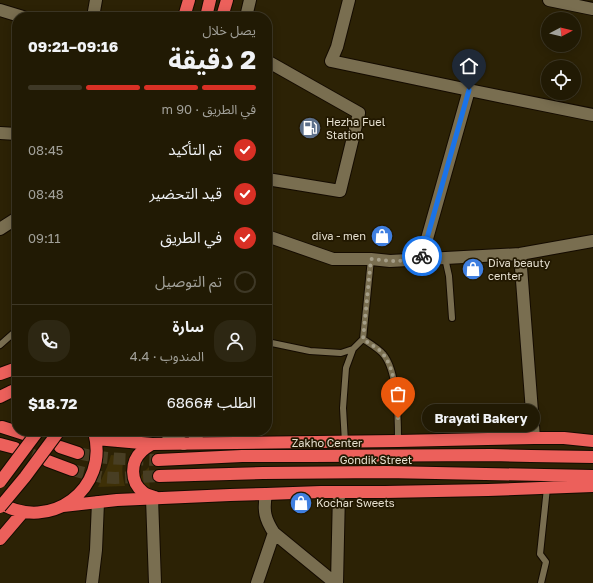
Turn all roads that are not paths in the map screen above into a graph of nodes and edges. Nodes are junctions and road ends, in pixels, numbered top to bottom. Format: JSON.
{"nodes":[{"id":1,"x":96,"y":0,"type":"edge"},
{"id":2,"x":189,"y":0,"type":"edge"},
{"id":3,"x":210,"y":0,"type":"edge"},
{"id":4,"x":227,"y":0,"type":"edge"},
{"id":5,"x":250,"y":0,"type":"edge"},
{"id":6,"x":349,"y":0,"type":"edge"},
{"id":7,"x":549,"y":0,"type":"edge"},
{"id":8,"x":593,"y":9,"type":"edge"},
{"id":9,"x":0,"y":10,"type":"edge"},
{"id":10,"x":94,"y":12,"type":"edge"},
{"id":11,"x":185,"y":12,"type":"edge"},
{"id":12,"x":207,"y":12,"type":"edge"},
{"id":13,"x":223,"y":12,"type":"edge"},
{"id":14,"x":247,"y":12,"type":"edge"},
{"id":15,"x":12,"y":14,"type":"edge"},
{"id":16,"x":272,"y":64,"type":"edge"},
{"id":17,"x":469,"y":90,"type":"junction"},
{"id":18,"x":593,"y":115,"type":"edge"},
{"id":19,"x":0,"y":133,"type":"edge"},
{"id":20,"x":12,"y":134,"type":"edge"},
{"id":21,"x":272,"y":180,"type":"edge"},
{"id":22,"x":12,"y":221,"type":"edge"},
{"id":23,"x":0,"y":229,"type":"edge"},
{"id":24,"x":272,"y":238,"type":"edge"},
{"id":25,"x":593,"y":241,"type":"edge"},
{"id":26,"x":520,"y":254,"type":"junction"},
{"id":27,"x":445,"y":258,"type":"junction"},
{"id":28,"x":371,"y":259,"type":"junction"},
{"id":29,"x":421,"y":260,"type":"junction"},
{"id":30,"x":452,"y":318,"type":"dead end"},
{"id":31,"x":12,"y":334,"type":"edge"},
{"id":32,"x":363,"y":339,"type":"junction"},
{"id":33,"x":272,"y":343,"type":"edge"},
{"id":34,"x":0,"y":345,"type":"edge"},
{"id":35,"x":353,"y":349,"type":"junction"},
{"id":36,"x":12,"y":370,"type":"edge"},
{"id":37,"x":0,"y":374,"type":"edge"},
{"id":38,"x":12,"y":391,"type":"edge"},
{"id":39,"x":0,"y":397,"type":"edge"},
{"id":40,"x":2,"y":426,"type":"dead end"},
{"id":41,"x":12,"y":430,"type":"edge"},
{"id":42,"x":34,"y":436,"type":"edge"},
{"id":43,"x":55,"y":436,"type":"edge"},
{"id":44,"x":94,"y":436,"type":"edge"},
{"id":45,"x":100,"y":436,"type":"edge"},
{"id":46,"x":171,"y":436,"type":"edge"},
{"id":47,"x":195,"y":436,"type":"edge"},
{"id":48,"x":534,"y":438,"type":"junction"},
{"id":49,"x":398,"y":441,"type":"junction"},
{"id":50,"x":593,"y":441,"type":"edge"},
{"id":51,"x":345,"y":442,"type":"junction"},
{"id":52,"x":199,"y":443,"type":"junction"},
{"id":53,"x":0,"y":444,"type":"edge"},
{"id":54,"x":152,"y":444,"type":"junction"},
{"id":55,"x":184,"y":444,"type":"junction"},
{"id":56,"x":60,"y":447,"type":"dead end"},
{"id":57,"x":15,"y":448,"type":"tunnel mouth"},
{"id":58,"x":78,"y":453,"type":"tunnel mouth"},
{"id":59,"x":593,"y":457,"type":"edge"},
{"id":60,"x":158,"y":460,"type":"tunnel mouth"},
{"id":61,"x":48,"y":461,"type":"tunnel mouth"},
{"id":62,"x":72,"y":470,"type":"tunnel mouth"},
{"id":63,"x":159,"y":476,"type":"tunnel mouth"},
{"id":64,"x":593,"y":476,"type":"edge"},
{"id":65,"x":0,"y":482,"type":"edge"},
{"id":66,"x":593,"y":486,"type":"edge"},
{"id":67,"x":547,"y":488,"type":"junction"},
{"id":68,"x":339,"y":492,"type":"junction"},
{"id":69,"x":266,"y":494,"type":"junction"},
{"id":70,"x":155,"y":498,"type":"junction"},
{"id":71,"x":98,"y":502,"type":"junction"},
{"id":72,"x":0,"y":503,"type":"edge"},
{"id":73,"x":63,"y":506,"type":"junction"},
{"id":74,"x":0,"y":507,"type":"edge"},
{"id":75,"x":23,"y":512,"type":"junction"},
{"id":76,"x":274,"y":533,"type":"junction"},
{"id":77,"x":0,"y":539,"type":"edge"},
{"id":78,"x":92,"y":583,"type":"edge"},
{"id":79,"x":155,"y":583,"type":"edge"},
{"id":80,"x":257,"y":583,"type":"edge"},
{"id":81,"x":336,"y":583,"type":"edge"},
{"id":82,"x":541,"y":583,"type":"edge"}],
"edges":[{"from":1,"to":10,"type":"street"},
{"from":2,"to":11,"type":"highway"},
{"from":3,"to":12,"type":"highway"},
{"from":4,"to":13,"type":"highway"},
{"from":5,"to":14,"type":"street"},
{"from":6,"to":17,"type":"street"},
{"from":7,"to":8,"type":"street"},
{"from":9,"to":15,"type":"street"},
{"from":16,"to":21,"type":"street"},
{"from":17,"to":18,"type":"street"},
{"from":17,"to":29,"type":"street"},
{"from":19,"to":20,"type":"street"},
{"from":22,"to":23,"type":"street"},
{"from":24,"to":28,"type":"street"},
{"from":25,"to":26,"type":"street"},
{"from":26,"to":27,"type":"street"},
{"from":26,"to":48,"type":"street"},
{"from":27,"to":29,"type":"street"},
{"from":27,"to":30,"type":"lane"},
{"from":28,"to":29,"type":"street"},
{"from":28,"to":32,"type":"lane"},
{"from":31,"to":34,"type":"lane"},
{"from":32,"to":35,"type":"lane"},
{"from":32,"to":49,"type":"lane"},
{"from":33,"to":35,"type":"lane"},
{"from":35,"to":51,"type":"lane"},
{"from":36,"to":37,"type":"highway"},
{"from":38,"to":39,"type":"highway"},
{"from":40,"to":41,"type":"highway"},
{"from":42,"to":65,"type":"highway","bridge":true},
{"from":43,"to":74,"type":"highway","bridge":true},
{"from":44,"to":73,"type":"highway"},
{"from":45,"to":54,"type":"highway"},
{"from":46,"to":55,"type":"street"},
{"from":47,"to":52,"type":"street"},
{"from":48,"to":49,"type":"highway"},
{"from":48,"to":50,"type":"highway"},
{"from":49,"to":51,"type":"highway"},
{"from":51,"to":52,"type":"highway"},
{"from":52,"to":55,"type":"highway"},
{"from":53,"to":57,"type":"highway"},
{"from":54,"to":55,"type":"highway"},
{"from":54,"to":70,"type":"highway"},
{"from":56,"to":58,"type":"highway"},
{"from":59,"to":60,"type":"highway","name":"Zakho Center"},
{"from":61,"to":62,"type":"highway"},
{"from":63,"to":64,"type":"highway","name":"Gondik Street"},
{"from":66,"to":67,"type":"highway"},
{"from":67,"to":68,"type":"highway"},
{"from":67,"to":82,"type":"lane"},
{"from":68,"to":69,"type":"highway"},
{"from":68,"to":81,"type":"street"},
{"from":69,"to":70,"type":"highway"},
{"from":69,"to":76,"type":"street"},
{"from":70,"to":71,"type":"highway"},
{"from":70,"to":79,"type":"street"},
{"from":71,"to":73,"type":"highway"},
{"from":71,"to":78,"type":"street"},
{"from":72,"to":75,"type":"highway"},
{"from":73,"to":75,"type":"highway"},
{"from":75,"to":77,"type":"highway"},
{"from":76,"to":80,"type":"street"},
{"from":76,"to":81,"type":"street"}]}
